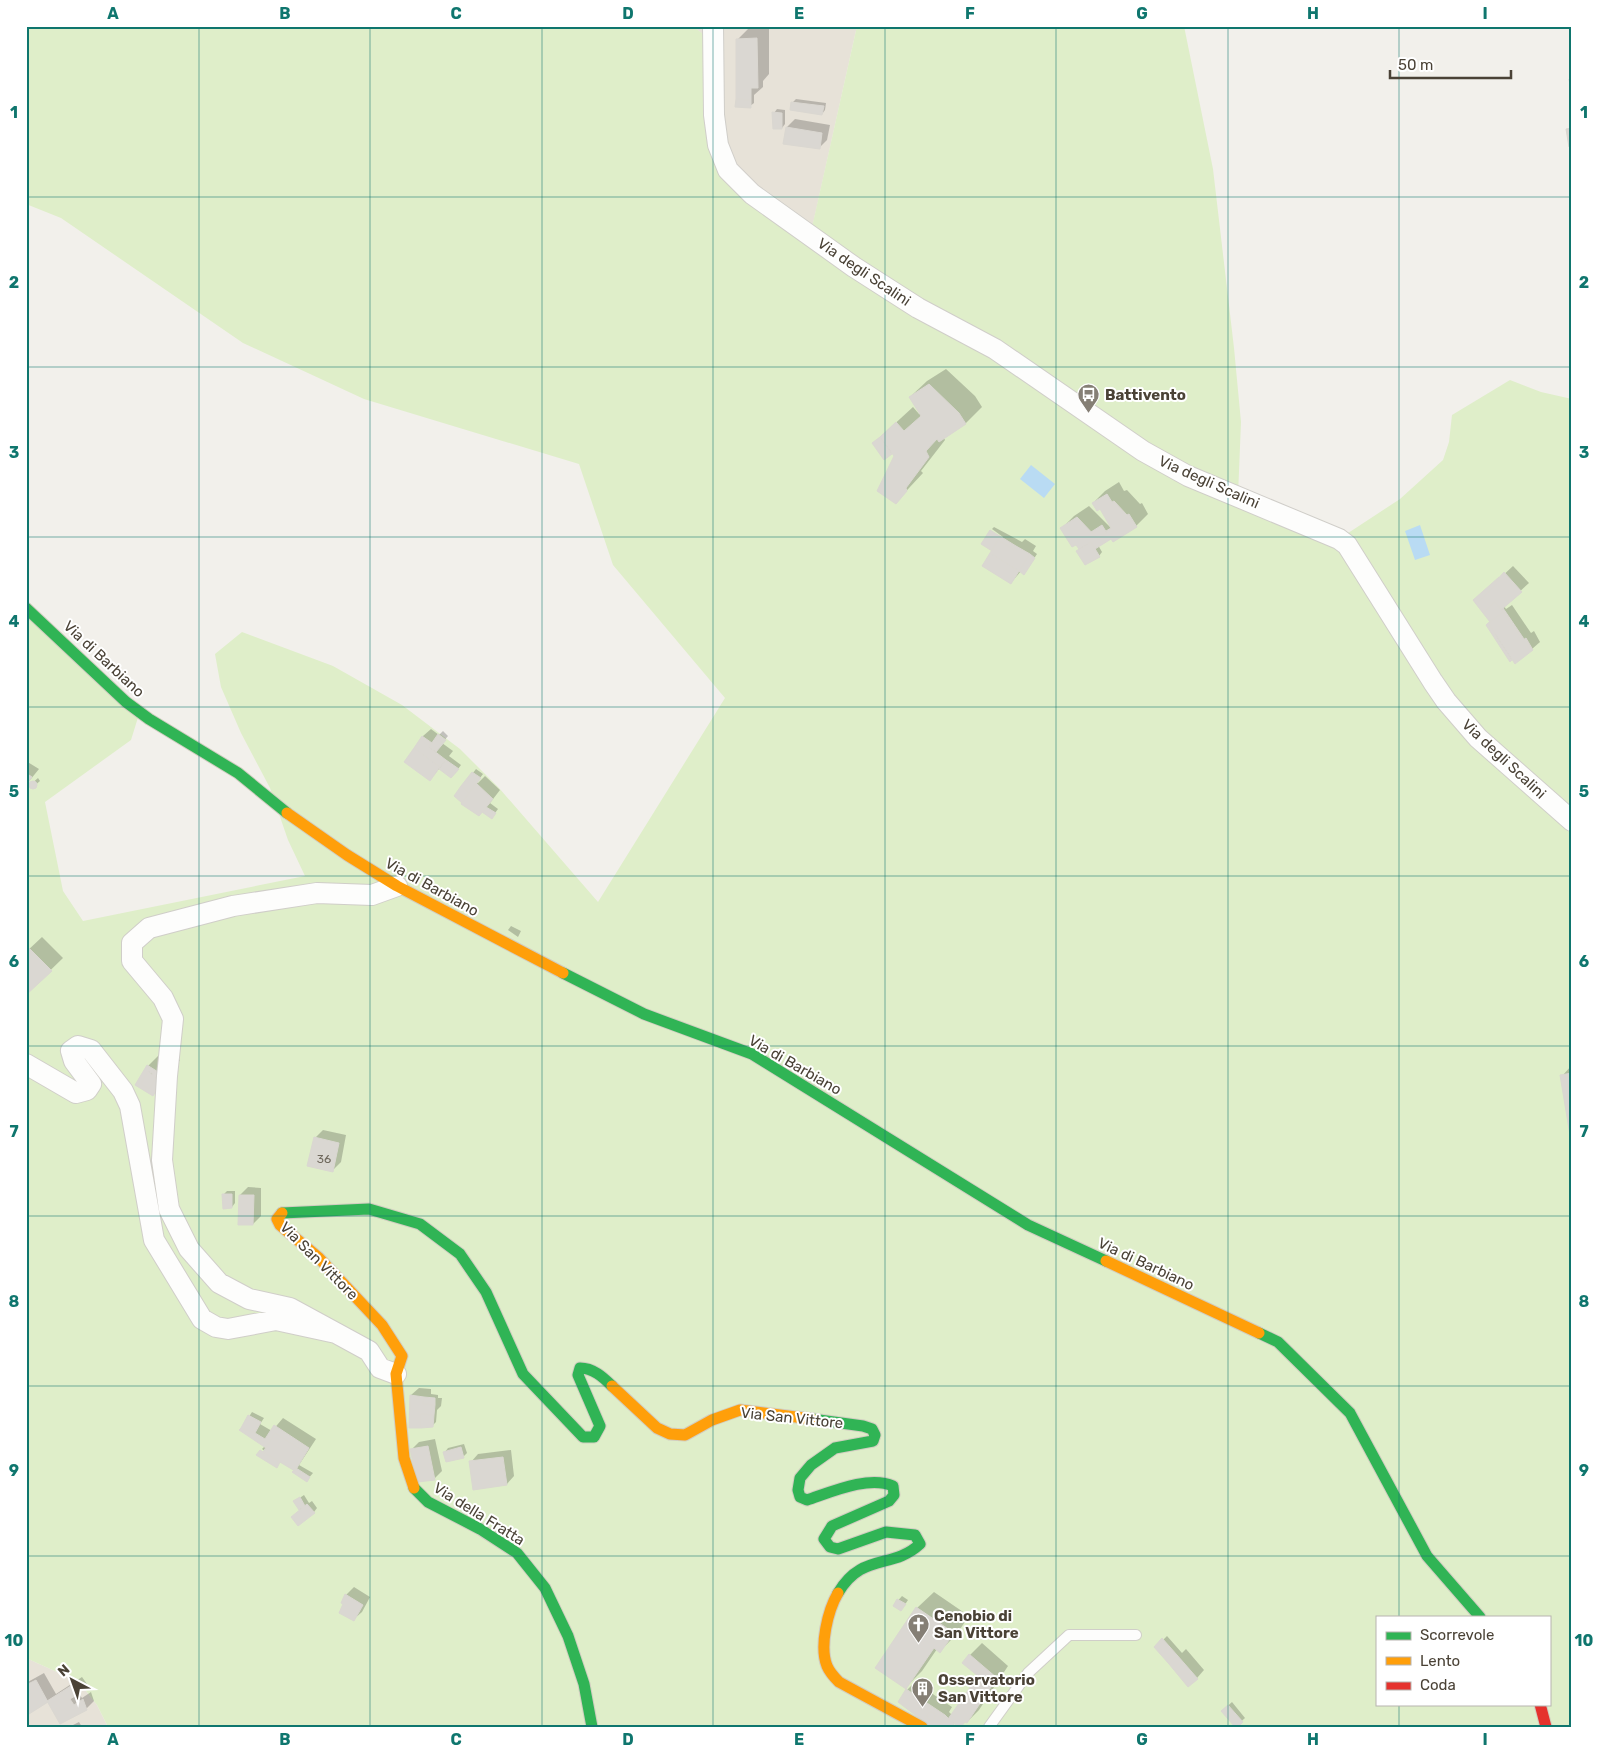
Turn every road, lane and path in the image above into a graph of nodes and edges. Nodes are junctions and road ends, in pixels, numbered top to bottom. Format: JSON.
{"nodes":[{"id":1,"x":713,"y":26,"type":"edge"},
{"id":2,"x":26,"y":608,"type":"edge"},
{"id":3,"x":1572,"y":821,"type":"edge"},
{"id":4,"x":397,"y":886,"type":"junction"},
{"id":5,"x":26,"y":1064,"type":"edge"},
{"id":6,"x":336,"y":1333,"type":"junction"},
{"id":7,"x":396,"y":1374,"type":"junction"},
{"id":8,"x":1479,"y":1616,"type":"edge"},
{"id":9,"x":1136,"y":1635,"type":"dead end"},
{"id":10,"x":1541,"y":1706,"type":"edge"},
{"id":11,"x":592,"y":1727,"type":"edge"},
{"id":12,"x":922,"y":1727,"type":"edge"},
{"id":13,"x":989,"y":1727,"type":"edge"},
{"id":14,"x":1546,"y":1727,"type":"edge"}],
"edges":[{"from":1,"to":3,"type":"street","name":"Via degli Scalini"},
{"from":2,"to":4,"type":"street","name":"Via di Barbiano"},
{"from":4,"to":6,"type":"street"},
{"from":4,"to":8,"type":"street","name":"Via di Barbiano"},
{"from":5,"to":6,"type":"street"},
{"from":6,"to":7,"type":"street"},
{"from":7,"to":11,"type":"street","name":"Via della Fratta"},
{"from":7,"to":12,"type":"street","name":"Via San Vittore"},
{"from":9,"to":13,"type":"lane"},
{"from":10,"to":14,"type":"street"}]}
